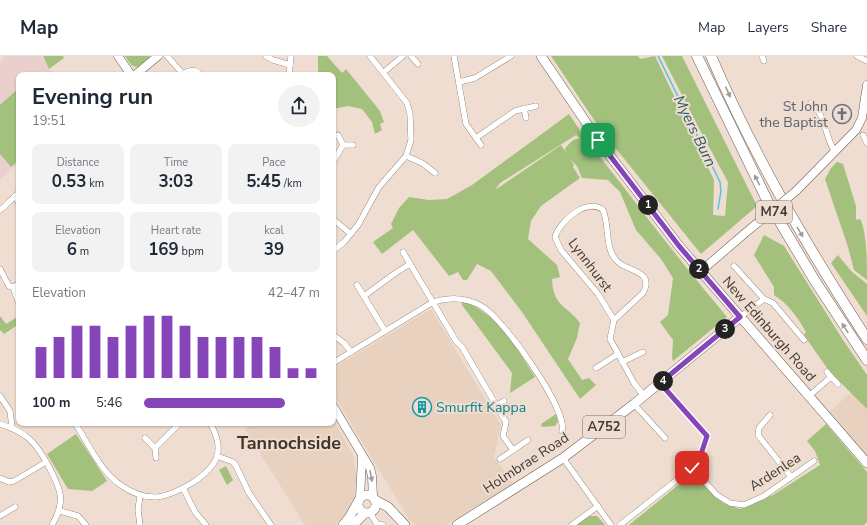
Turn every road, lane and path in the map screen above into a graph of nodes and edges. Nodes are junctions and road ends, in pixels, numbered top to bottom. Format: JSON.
{"nodes":[{"id":1,"x":118,"y":56,"type":"edge"},
{"id":2,"x":158,"y":56,"type":"edge"},
{"id":3,"x":167,"y":56,"type":"edge"},
{"id":4,"x":266,"y":56,"type":"edge"},
{"id":5,"x":291,"y":56,"type":"edge"},
{"id":6,"x":370,"y":56,"type":"edge"},
{"id":7,"x":402,"y":56,"type":"edge"},
{"id":8,"x":411,"y":56,"type":"edge"},
{"id":9,"x":454,"y":56,"type":"edge"},
{"id":10,"x":511,"y":56,"type":"edge"},
{"id":11,"x":541,"y":56,"type":"edge"},
{"id":12,"x":697,"y":56,"type":"edge"},
{"id":13,"x":712,"y":56,"type":"edge"},
{"id":14,"x":857,"y":56,"type":"edge"},
{"id":15,"x":867,"y":61,"type":"edge"},
{"id":16,"x":418,"y":64,"type":"dead end"},
{"id":17,"x":290,"y":65,"type":"junction"},
{"id":18,"x":129,"y":72,"type":"edge"},
{"id":19,"x":139,"y":72,"type":"edge"},
{"id":20,"x":180,"y":72,"type":"edge"},
{"id":21,"x":187,"y":72,"type":"edge"},
{"id":22,"x":197,"y":72,"type":"edge"},
{"id":23,"x":289,"y":72,"type":"edge"},
{"id":24,"x":384,"y":72,"type":"junction"},
{"id":25,"x":459,"y":82,"type":"junction"},
{"id":26,"x":867,"y":85,"type":"edge"},
{"id":27,"x":811,"y":103,"type":"dead end"},
{"id":28,"x":536,"y":106,"type":"dead end"},
{"id":29,"x":524,"y":108,"type":"junction"},
{"id":30,"x":864,"y":117,"type":"edge"},
{"id":31,"x":526,"y":118,"type":"dead end"},
{"id":32,"x":338,"y":135,"type":"dead end"},
{"id":33,"x":863,"y":135,"type":"dead end"},
{"id":34,"x":476,"y":138,"type":"junction"},
{"id":35,"x":867,"y":143,"type":"edge"},
{"id":36,"x":342,"y":145,"type":"junction"},
{"id":37,"x":353,"y":145,"type":"dead end"},
{"id":38,"x":481,"y":145,"type":"dead end"},
{"id":39,"x":835,"y":152,"type":"junction"},
{"id":40,"x":336,"y":156,"type":"edge"},
{"id":41,"x":406,"y":156,"type":"junction"},
{"id":42,"x":435,"y":173,"type":"dead end"},
{"id":43,"x":16,"y":196,"type":"edge"},
{"id":44,"x":0,"y":210,"type":"edge"},
{"id":45,"x":336,"y":222,"type":"edge"},
{"id":46,"x":351,"y":234,"type":"junction"},
{"id":47,"x":336,"y":248,"type":"edge"},
{"id":48,"x":402,"y":252,"type":"dead end"},
{"id":49,"x":410,"y":264,"type":"junction"},
{"id":50,"x":734,"y":266,"type":"dead end"},
{"id":51,"x":0,"y":269,"type":"edge"},
{"id":52,"x":701,"y":271,"type":"junction"},
{"id":53,"x":16,"y":285,"type":"edge"},
{"id":54,"x":357,"y":285,"type":"dead end"},
{"id":55,"x":12,"y":287,"type":"junction"},
{"id":56,"x":16,"y":296,"type":"edge"},
{"id":57,"x":364,"y":296,"type":"junction"},
{"id":58,"x":764,"y":299,"type":"junction"},
{"id":59,"x":433,"y":302,"type":"junction"},
{"id":60,"x":740,"y":317,"type":"junction"},
{"id":61,"x":614,"y":320,"type":"junction"},
{"id":62,"x":385,"y":331,"type":"junction"},
{"id":63,"x":336,"y":337,"type":"edge"},
{"id":64,"x":867,"y":339,"type":"edge"},
{"id":65,"x":804,"y":340,"type":"dead end"},
{"id":66,"x":351,"y":352,"type":"junction"},
{"id":67,"x":643,"y":352,"type":"dead end"},
{"id":68,"x":618,"y":354,"type":"junction"},
{"id":69,"x":867,"y":360,"type":"edge"},
{"id":70,"x":336,"y":361,"type":"edge"},
{"id":71,"x":622,"y":362,"type":"junction"},
{"id":72,"x":596,"y":368,"type":"dead end"},
{"id":73,"x":827,"y":372,"type":"dead end"},
{"id":74,"x":831,"y":377,"type":"junction"},
{"id":75,"x":660,"y":383,"type":"junction"},
{"id":76,"x":838,"y":384,"type":"dead end"},
{"id":77,"x":0,"y":396,"type":"edge"},
{"id":78,"x":644,"y":396,"type":"junction"},
{"id":79,"x":809,"y":396,"type":"junction"},
{"id":80,"x":504,"y":401,"type":"dead end"},
{"id":81,"x":634,"y":404,"type":"junction"},
{"id":82,"x":496,"y":406,"type":"junction"},
{"id":83,"x":336,"y":411,"type":"edge"},
{"id":84,"x":770,"y":415,"type":"dead end"},
{"id":85,"x":0,"y":424,"type":"edge"},
{"id":86,"x":77,"y":426,"type":"edge"},
{"id":87,"x":177,"y":426,"type":"edge"},
{"id":88,"x":211,"y":426,"type":"edge"},
{"id":89,"x":12,"y":428,"type":"junction"},
{"id":90,"x":562,"y":431,"type":"dead end"},
{"id":91,"x":144,"y":438,"type":"dead end"},
{"id":92,"x":665,"y":438,"type":"dead end"},
{"id":93,"x":528,"y":440,"type":"dead end"},
{"id":94,"x":155,"y":448,"type":"junction"},
{"id":95,"x":513,"y":450,"type":"junction"},
{"id":96,"x":217,"y":456,"type":"junction"},
{"id":97,"x":362,"y":456,"type":"junction"},
{"id":98,"x":156,"y":458,"type":"dead end"},
{"id":99,"x":563,"y":458,"type":"junction"},
{"id":100,"x":500,"y":459,"type":"dead end"},
{"id":101,"x":814,"y":461,"type":"dead end"},
{"id":102,"x":46,"y":462,"type":"junction"},
{"id":103,"x":867,"y":463,"type":"edge"},
{"id":104,"x":692,"y":468,"type":"junction"},
{"id":105,"x":791,"y":477,"type":"junction"},
{"id":106,"x":0,"y":478,"type":"edge"},
{"id":107,"x":183,"y":488,"type":"junction"},
{"id":108,"x":140,"y":495,"type":"junction"},
{"id":109,"x":374,"y":499,"type":"junction"},
{"id":110,"x":359,"y":500,"type":"junction"},
{"id":111,"x":598,"y":506,"type":"junction"},
{"id":112,"x":15,"y":507,"type":"dead end"},
{"id":113,"x":60,"y":511,"type":"junction"},
{"id":114,"x":370,"y":512,"type":"junction"},
{"id":115,"x":395,"y":514,"type":"junction"},
{"id":116,"x":0,"y":516,"type":"edge"},
{"id":117,"x":52,"y":525,"type":"edge"},
{"id":118,"x":86,"y":525,"type":"edge"},
{"id":119,"x":140,"y":525,"type":"edge"},
{"id":120,"x":206,"y":525,"type":"edge"},
{"id":121,"x":271,"y":525,"type":"edge"},
{"id":122,"x":343,"y":525,"type":"edge"},
{"id":123,"x":353,"y":525,"type":"edge"},
{"id":124,"x":376,"y":525,"type":"edge"},
{"id":125,"x":383,"y":525,"type":"edge"},
{"id":126,"x":405,"y":525,"type":"edge"},
{"id":127,"x":457,"y":525,"type":"edge"},
{"id":128,"x":572,"y":525,"type":"edge"},
{"id":129,"x":611,"y":525,"type":"edge"},
{"id":130,"x":620,"y":525,"type":"edge"}],
"edges":[{"from":1,"to":18,"type":"street"},
{"from":2,"to":19,"type":"street"},
{"from":3,"to":20,"type":"street"},
{"from":4,"to":17,"type":"street"},
{"from":5,"to":17,"type":"street"},
{"from":6,"to":24,"type":"street"},
{"from":7,"to":24,"type":"street"},
{"from":8,"to":16,"type":"street"},
{"from":9,"to":25,"type":"street"},
{"from":10,"to":25,"type":"street"},
{"from":11,"to":52,"type":"main road","name":"New Edinburgh Road"},
{"from":69,"to":12,"type":"highway","number":"M74","one_way":true},
{"from":13,"to":64,"type":"highway","number":"M74","one_way":true},
{"from":14,"to":15,"type":"street"},
{"from":17,"to":23,"type":"street"},
{"from":21,"to":22,"type":"street"},
{"from":24,"to":41,"type":"street"},
{"from":25,"to":34,"type":"street"},
{"from":26,"to":30,"type":"street"},
{"from":27,"to":39,"type":"street"},
{"from":28,"to":29,"type":"street"},
{"from":29,"to":31,"type":"street"},
{"from":29,"to":34,"type":"street"},
{"from":30,"to":39,"type":"street"},
{"from":32,"to":36,"type":"street"},
{"from":33,"to":35,"type":"street"},
{"from":34,"to":38,"type":"street"},
{"from":36,"to":37,"type":"street"},
{"from":36,"to":40,"type":"street"},
{"from":39,"to":52,"type":"street","bridge":true},
{"from":41,"to":42,"type":"street"},
{"from":41,"to":46,"type":"street"},
{"from":43,"to":44,"type":"street"},
{"from":45,"to":46,"type":"street"},
{"from":46,"to":47,"type":"street"},
{"from":48,"to":49,"type":"street"},
{"from":49,"to":57,"type":"street"},
{"from":49,"to":59,"type":"street"},
{"from":50,"to":58,"type":"street"},
{"from":51,"to":55,"type":"street"},
{"from":52,"to":60,"type":"main road","name":"New Edinburgh Road"},
{"from":53,"to":55,"type":"street"},
{"from":54,"to":57,"type":"street"},
{"from":55,"to":56,"type":"street"},
{"from":57,"to":62,"type":"street"},
{"from":58,"to":60,"type":"street"},
{"from":58,"to":65,"type":"street"},
{"from":59,"to":62,"type":"street"},
{"from":59,"to":82,"type":"street"},
{"from":59,"to":90,"type":"street"},
{"from":60,"to":75,"type":"main road","name":"Holmbrae Road","number":"A752"},
{"from":60,"to":79,"type":"main road","name":"New Edinburgh Road"},
{"from":61,"to":61,"type":"street","name":"Lynnhurst"},
{"from":61,"to":68,"type":"street"},
{"from":62,"to":66,"type":"street"},
{"from":63,"to":66,"type":"street"},
{"from":66,"to":70,"type":"street"},
{"from":67,"to":71,"type":"street"},
{"from":68,"to":71,"type":"street"},
{"from":68,"to":72,"type":"street"},
{"from":71,"to":78,"type":"street"},
{"from":73,"to":74,"type":"street"},
{"from":74,"to":76,"type":"street"},
{"from":74,"to":79,"type":"street"},
{"from":75,"to":78,"type":"main road","name":"Holmbrae Road","number":"A752"},
{"from":75,"to":104,"type":"street"},
{"from":77,"to":89,"type":"street"},
{"from":78,"to":81,"type":"main road","name":"Holmbrae Road","number":"A752"},
{"from":79,"to":103,"type":"main road","name":"New Edinburgh Road"},
{"from":80,"to":82,"type":"street"},
{"from":81,"to":92,"type":"street"},
{"from":81,"to":99,"type":"main road","name":"Holmbrae Road","number":"A752"},
{"from":82,"to":95,"type":"street"},
{"from":83,"to":97,"type":"street"},
{"from":84,"to":105,"type":"street"},
{"from":85,"to":89,"type":"street"},
{"from":86,"to":108,"type":"street"},
{"from":87,"to":94,"type":"street"},
{"from":88,"to":96,"type":"street"},
{"from":89,"to":102,"type":"street"},
{"from":91,"to":94,"type":"street"},
{"from":93,"to":95,"type":"street"},
{"from":94,"to":98,"type":"street"},
{"from":95,"to":100,"type":"street"},
{"from":96,"to":107,"type":"street"},
{"from":96,"to":121,"type":"street"},
{"from":97,"to":109,"type":"street","one_way":true},
{"from":97,"to":110,"type":"street"},
{"from":99,"to":111,"type":"street"},
{"from":99,"to":127,"type":"main road","name":"Holmbrae Road","number":"A752"},
{"from":101,"to":105,"type":"street","name":"Ardenlea"},
{"from":102,"to":106,"type":"street"},
{"from":102,"to":113,"type":"street"},
{"from":104,"to":105,"type":"street","name":"Ardenlea"},
{"from":104,"to":130,"type":"street"},
{"from":107,"to":108,"type":"street"},
{"from":107,"to":120,"type":"street"},
{"from":108,"to":119,"type":"street"},
{"from":109,"to":110,"type":"main road"},
{"from":109,"to":114,"type":"main road"},
{"from":109,"to":115,"type":"main road"},
{"from":110,"to":114,"type":"main road"},
{"from":110,"to":122,"type":"main road"},
{"from":111,"to":128,"type":"street"},
{"from":111,"to":129,"type":"street"},
{"from":112,"to":116,"type":"street"},
{"from":113,"to":117,"type":"street"},
{"from":113,"to":118,"type":"street"},
{"from":114,"to":115,"type":"main road"},
{"from":114,"to":123,"type":"main road"},
{"from":114,"to":124,"type":"street"},
{"from":115,"to":126,"type":"main road"},
{"from":124,"to":125,"type":"street"}]}
